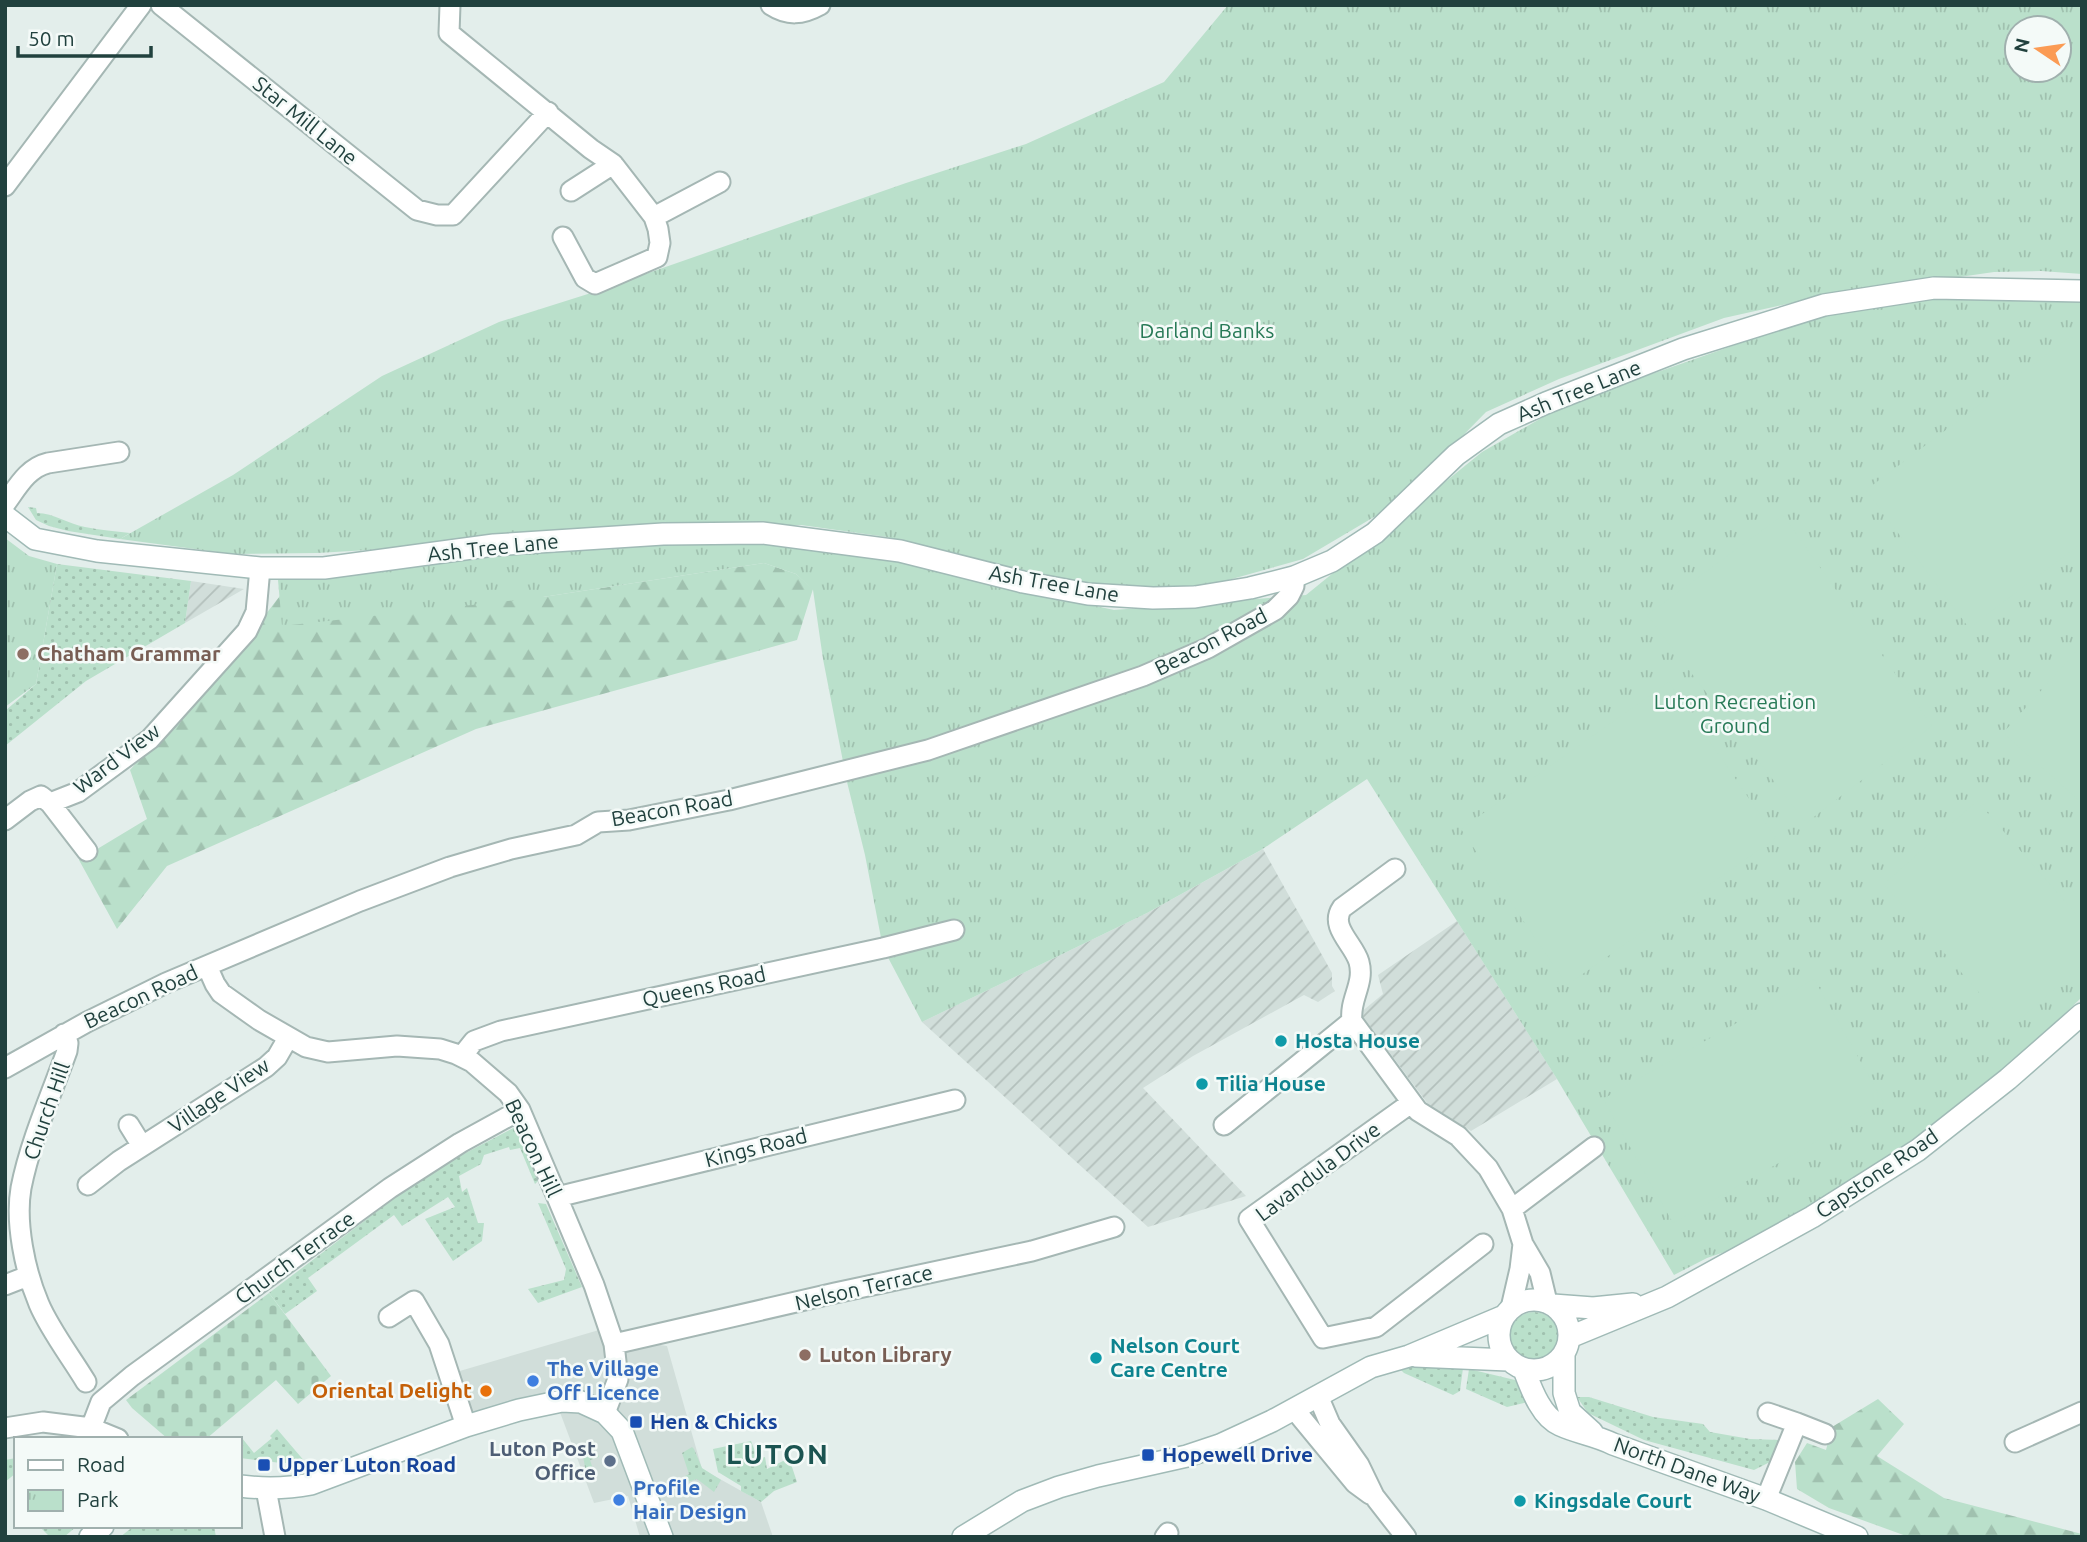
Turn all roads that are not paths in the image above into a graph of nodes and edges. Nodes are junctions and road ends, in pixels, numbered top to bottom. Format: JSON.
{"nodes":[{"id":1,"x":141,"y":5,"type":"edge"},
{"id":2,"x":160,"y":5,"type":"edge"},
{"id":3,"x":450,"y":5,"type":"edge"},
{"id":4,"x":771,"y":5,"type":"edge"},
{"id":5,"x":820,"y":5,"type":"edge"},
{"id":6,"x":548,"y":112,"type":"junction"},
{"id":7,"x":613,"y":164,"type":"junction"},
{"id":8,"x":720,"y":182,"type":"dead end"},
{"id":9,"x":5,"y":186,"type":"edge"},
{"id":10,"x":571,"y":191,"type":"dead end"},
{"id":11,"x":654,"y":217,"type":"junction"},
{"id":12,"x":563,"y":237,"type":"dead end"},
{"id":13,"x":2082,"y":291,"type":"edge"},
{"id":14,"x":118,"y":452,"type":"dead end"},
{"id":15,"x":5,"y":504,"type":"edge"},
{"id":16,"x":5,"y":516,"type":"edge"},
{"id":17,"x":260,"y":568,"type":"junction"},
{"id":18,"x":1294,"y":577,"type":"junction"},
{"id":19,"x":50,"y":803,"type":"junction"},
{"id":20,"x":5,"y":820,"type":"edge"},
{"id":21,"x":87,"y":851,"type":"dead end"},
{"id":22,"x":1395,"y":869,"type":"dead end"},
{"id":23,"x":954,"y":930,"type":"dead end"},
{"id":24,"x":207,"y":966,"type":"junction"},
{"id":25,"x":2082,"y":1014,"type":"edge"},
{"id":26,"x":1352,"y":1021,"type":"junction"},
{"id":27,"x":64,"y":1034,"type":"junction"},
{"id":28,"x":288,"y":1038,"type":"junction"},
{"id":29,"x":462,"y":1056,"type":"junction"},
{"id":30,"x":5,"y":1068,"type":"edge"},
{"id":31,"x":955,"y":1100,"type":"dead end"},
{"id":32,"x":1411,"y":1103,"type":"junction"},
{"id":33,"x":520,"y":1110,"type":"junction"},
{"id":34,"x":129,"y":1125,"type":"dead end"},
{"id":35,"x":1224,"y":1125,"type":"dead end"},
{"id":36,"x":142,"y":1146,"type":"junction"},
{"id":37,"x":1594,"y":1147,"type":"dead end"},
{"id":38,"x":89,"y":1185,"type":"dead end"},
{"id":39,"x":557,"y":1197,"type":"junction"},
{"id":40,"x":1512,"y":1209,"type":"junction"},
{"id":41,"x":1114,"y":1227,"type":"dead end"},
{"id":42,"x":1483,"y":1244,"type":"dead end"},
{"id":43,"x":1523,"y":1244,"type":"junction"},
{"id":44,"x":29,"y":1276,"type":"junction"},
{"id":45,"x":5,"y":1286,"type":"edge"},
{"id":46,"x":1652,"y":1303,"type":"junction"},
{"id":47,"x":1550,"y":1304,"type":"junction"},
{"id":48,"x":1507,"y":1312,"type":"junction"},
{"id":49,"x":389,"y":1317,"type":"dead end"},
{"id":50,"x":614,"y":1344,"type":"junction"},
{"id":51,"x":1567,"y":1346,"type":"junction"},
{"id":52,"x":1409,"y":1356,"type":"junction"},
{"id":53,"x":1516,"y":1365,"type":"junction"},
{"id":54,"x":86,"y":1382,"type":"dead end"},
{"id":55,"x":1318,"y":1396,"type":"junction"},
{"id":56,"x":1294,"y":1409,"type":"junction"},
{"id":57,"x":2082,"y":1412,"type":"edge"},
{"id":58,"x":605,"y":1413,"type":"junction"},
{"id":59,"x":1768,"y":1413,"type":"dead end"},
{"id":60,"x":1797,"y":1423,"type":"junction"},
{"id":61,"x":466,"y":1426,"type":"junction"},
{"id":62,"x":5,"y":1428,"type":"edge"},
{"id":63,"x":91,"y":1428,"type":"junction"},
{"id":64,"x":1825,"y":1434,"type":"dead end"},
{"id":65,"x":1596,"y":1435,"type":"junction"},
{"id":66,"x":113,"y":1437,"type":"edge"},
{"id":67,"x":2015,"y":1442,"type":"dead end"},
{"id":68,"x":242,"y":1486,"type":"edge"},
{"id":69,"x":266,"y":1489,"type":"junction"},
{"id":70,"x":1374,"y":1496,"type":"junction"},
{"id":71,"x":1766,"y":1499,"type":"junction"},
{"id":72,"x":275,"y":1537,"type":"edge"},
{"id":73,"x":662,"y":1537,"type":"edge"},
{"id":74,"x":963,"y":1537,"type":"edge"},
{"id":75,"x":1406,"y":1537,"type":"edge"},
{"id":76,"x":1857,"y":1537,"type":"edge"}],
"edges":[{"from":1,"to":9,"type":"street"},
{"from":2,"to":6,"type":"street","name":"Star Mill Lane"},
{"from":3,"to":6,"type":"street"},
{"from":4,"to":5,"type":"street"},
{"from":6,"to":7,"type":"street"},
{"from":7,"to":10,"type":"street"},
{"from":7,"to":11,"type":"street"},
{"from":8,"to":11,"type":"street"},
{"from":11,"to":12,"type":"street"},
{"from":13,"to":18,"type":"street","name":"Ash Tree Lane"},
{"from":14,"to":15,"type":"street"},
{"from":16,"to":17,"type":"street","name":"Ash Tree Lane"},
{"from":17,"to":18,"type":"street","name":"Ash Tree Lane"},
{"from":17,"to":19,"type":"street","name":"Ward View"},
{"from":18,"to":24,"type":"street","name":"Beacon Road"},
{"from":19,"to":20,"type":"street","name":"Ward View"},
{"from":19,"to":21,"type":"street","name":"Ward View"},
{"from":22,"to":26,"type":"street"},
{"from":23,"to":29,"type":"street","name":"Queens Road"},
{"from":24,"to":27,"type":"street","name":"Beacon Road"},
{"from":24,"to":28,"type":"street","name":"Beacon Hill"},
{"from":25,"to":46,"type":"street","name":"Capstone Road"},
{"from":26,"to":32,"type":"street"},
{"from":26,"to":35,"type":"street"},
{"from":27,"to":30,"type":"street","name":"Beacon Road"},
{"from":27,"to":44,"type":"street","name":"Church Hill"},
{"from":28,"to":29,"type":"street","name":"Beacon Hill"},
{"from":28,"to":36,"type":"street","name":"Village View"},
{"from":29,"to":33,"type":"street","name":"Beacon Hill"},
{"from":31,"to":39,"type":"street","name":"Kings Road"},
{"from":32,"to":40,"type":"street"},
{"from":32,"to":42,"type":"street","name":"Lavandula Drive"},
{"from":33,"to":39,"type":"street","name":"Beacon Hill"},
{"from":33,"to":63,"type":"street","name":"Church Terrace"},
{"from":34,"to":36,"type":"street"},
{"from":36,"to":38,"type":"street","name":"Village View"},
{"from":37,"to":40,"type":"street"},
{"from":39,"to":50,"type":"street","name":"Beacon Hill"},
{"from":40,"to":43,"type":"street"},
{"from":41,"to":50,"type":"street","name":"Nelson Terrace"},
{"from":43,"to":47,"type":"street"},
{"from":43,"to":48,"type":"street"},
{"from":44,"to":45,"type":"street"},
{"from":44,"to":54,"type":"street","name":"Church Hill"},
{"from":46,"to":47,"type":"street","name":"Capstone Road"},
{"from":46,"to":51,"type":"street","name":"Capstone Road"},
{"from":47,"to":48,"type":"street"},
{"from":47,"to":51,"type":"street"},
{"from":48,"to":52,"type":"street"},
{"from":48,"to":53,"type":"street"},
{"from":49,"to":61,"type":"street"},
{"from":50,"to":58,"type":"street","name":"Beacon Hill"},
{"from":51,"to":53,"type":"street"},
{"from":51,"to":65,"type":"street","name":"North Dane Way"},
{"from":52,"to":53,"type":"street"},
{"from":52,"to":55,"type":"street"},
{"from":53,"to":65,"type":"street","name":"North Dane Way"},
{"from":55,"to":56,"type":"street"},
{"from":55,"to":70,"type":"street"},
{"from":56,"to":70,"type":"street"},
{"from":56,"to":74,"type":"street"},
{"from":57,"to":67,"type":"street"},
{"from":58,"to":61,"type":"street"},
{"from":58,"to":73,"type":"street"},
{"from":59,"to":60,"type":"street"},
{"from":60,"to":64,"type":"street"},
{"from":60,"to":71,"type":"street"},
{"from":61,"to":69,"type":"street"},
{"from":62,"to":63,"type":"street"},
{"from":63,"to":66,"type":"street"},
{"from":65,"to":71,"type":"street","name":"North Dane Way"},
{"from":68,"to":69,"type":"street"},
{"from":69,"to":72,"type":"street"},
{"from":70,"to":75,"type":"street"},
{"from":71,"to":76,"type":"street","name":"North Dane Way"}]}
